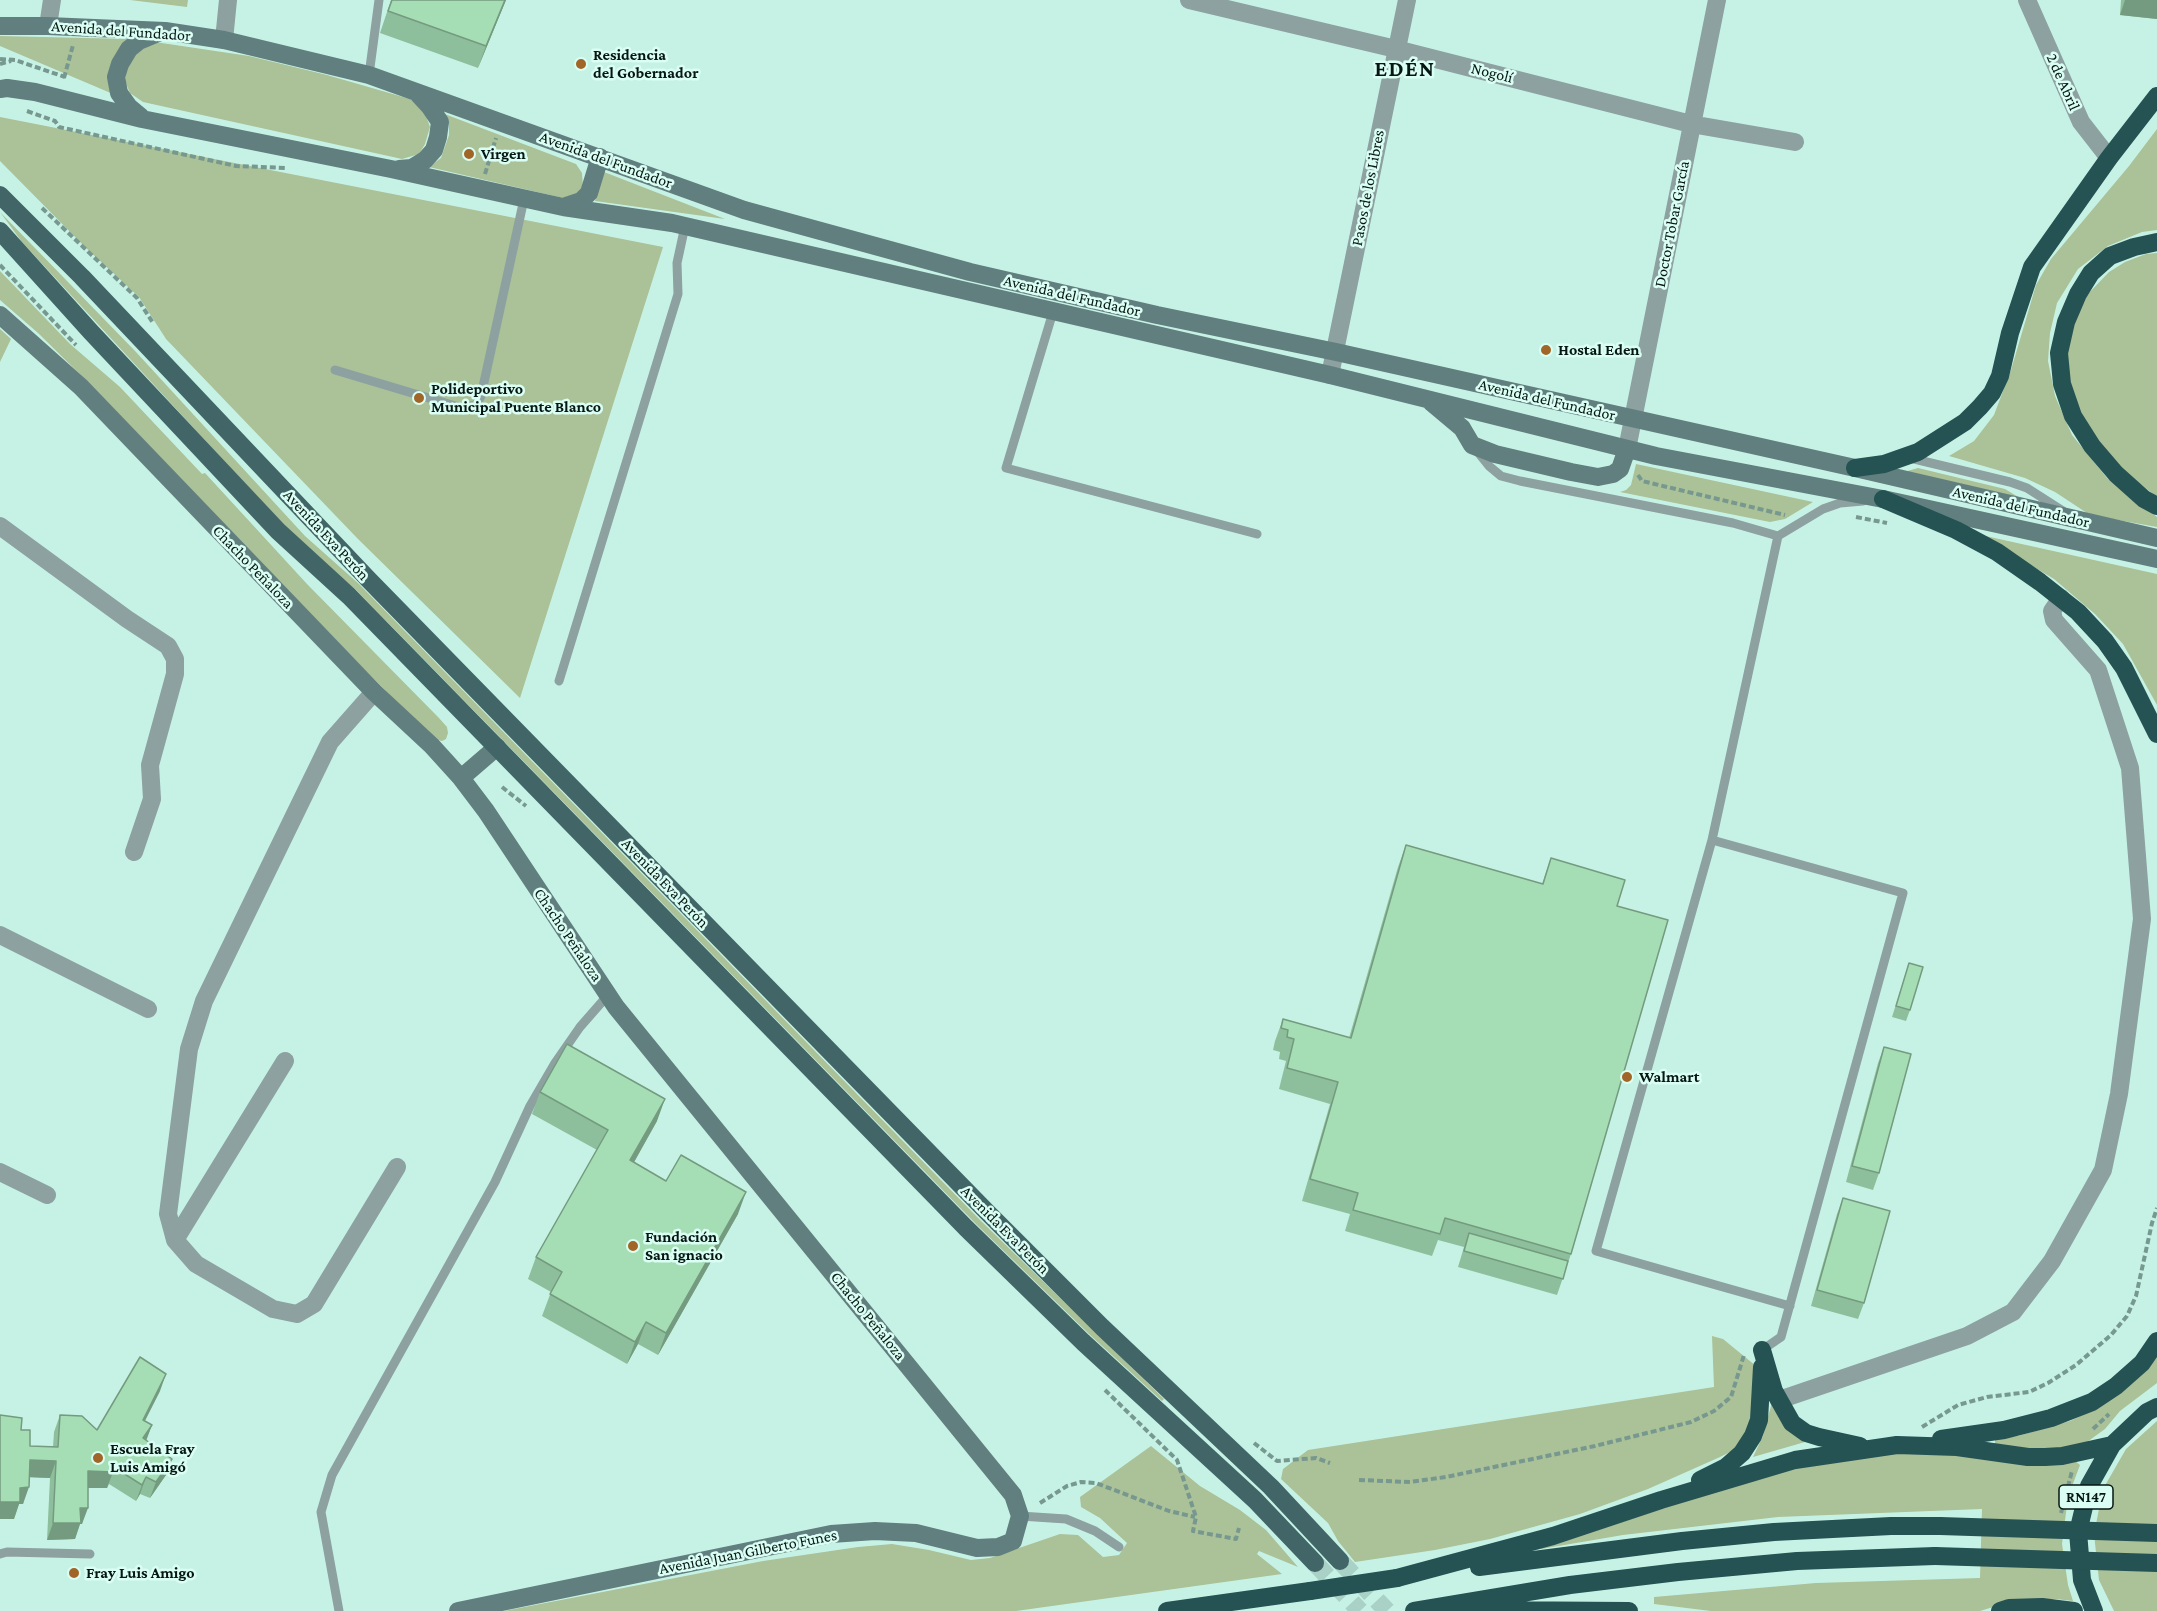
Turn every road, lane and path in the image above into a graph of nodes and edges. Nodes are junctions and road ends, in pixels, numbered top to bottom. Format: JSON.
{"nodes":[{"id":1,"x":52,"y":0,"type":"edge"},
{"id":2,"x":228,"y":0,"type":"edge"},
{"id":3,"x":379,"y":0,"type":"edge"},
{"id":4,"x":1189,"y":0,"type":"edge"},
{"id":5,"x":1407,"y":0,"type":"edge"},
{"id":6,"x":1717,"y":0,"type":"edge"},
{"id":7,"x":2027,"y":0,"type":"edge"},
{"id":8,"x":0,"y":19,"type":"edge"},
{"id":9,"x":0,"y":26,"type":"edge"},
{"id":10,"x":26,"y":26,"type":"junction"},
{"id":11,"x":48,"y":26,"type":"junction"},
{"id":12,"x":77,"y":27,"type":"junction"},
{"id":13,"x":165,"y":31,"type":"junction"},
{"id":14,"x":224,"y":40,"type":"junction"},
{"id":15,"x":1396,"y":49,"type":"junction"},
{"id":16,"x":0,"y":62,"type":"edge"},
{"id":17,"x":369,"y":75,"type":"junction"},
{"id":18,"x":0,"y":89,"type":"edge"},
{"id":19,"x":416,"y":92,"type":"junction"},
{"id":20,"x":2157,"y":96,"type":"edge"},
{"id":21,"x":17,"y":107,"type":"dead end"},
{"id":22,"x":142,"y":119,"type":"junction"},
{"id":23,"x":501,"y":123,"type":"junction"},
{"id":24,"x":1691,"y":124,"type":"junction"},
{"id":25,"x":1795,"y":142,"type":"dead end"},
{"id":26,"x":600,"y":157,"type":"junction"},
{"id":27,"x":2109,"y":158,"type":"junction"},
{"id":28,"x":288,"y":168,"type":"dead end"},
{"id":29,"x":391,"y":169,"type":"junction"},
{"id":30,"x":481,"y":189,"type":"junction"},
{"id":31,"x":0,"y":195,"type":"edge"},
{"id":32,"x":524,"y":199,"type":"junction"},
{"id":33,"x":563,"y":207,"type":"junction"},
{"id":34,"x":685,"y":226,"type":"junction"},
{"id":35,"x":0,"y":231,"type":"edge"},
{"id":36,"x":2157,"y":242,"type":"edge"},
{"id":37,"x":1053,"y":312,"type":"junction"},
{"id":38,"x":0,"y":315,"type":"edge"},
{"id":39,"x":1336,"y":352,"type":"junction"},
{"id":40,"x":335,"y":370,"type":"dead end"},
{"id":41,"x":1330,"y":375,"type":"junction"},
{"id":42,"x":1427,"y":399,"type":"junction"},
{"id":43,"x":1633,"y":420,"type":"junction"},
{"id":44,"x":1472,"y":444,"type":"junction"},
{"id":45,"x":1624,"y":457,"type":"junction"},
{"id":46,"x":1907,"y":457,"type":"junction"},
{"id":47,"x":1856,"y":468,"type":"junction"},
{"id":48,"x":1883,"y":499,"type":"junction"},
{"id":49,"x":2157,"y":506,"type":"edge"},
{"id":50,"x":0,"y":508,"type":"edge"},
{"id":51,"x":1790,"y":516,"type":"dead end"},
{"id":52,"x":2078,"y":520,"type":"junction"},
{"id":53,"x":0,"y":525,"type":"edge"},
{"id":54,"x":1257,"y":534,"type":"dead end"},
{"id":55,"x":1778,"y":536,"type":"junction"},
{"id":56,"x":2157,"y":538,"type":"edge"},
{"id":57,"x":2157,"y":559,"type":"edge"},
{"id":58,"x":2061,"y":598,"type":"junction"},
{"id":59,"x":559,"y":681,"type":"dead end"},
{"id":60,"x":374,"y":692,"type":"junction"},
{"id":61,"x":2157,"y":734,"type":"edge"},
{"id":62,"x":497,"y":747,"type":"junction"},
{"id":63,"x":461,"y":778,"type":"junction"},
{"id":64,"x":1712,"y":840,"type":"junction"},
{"id":65,"x":134,"y":852,"type":"dead end"},
{"id":66,"x":0,"y":935,"type":"edge"},
{"id":67,"x":608,"y":995,"type":"junction"},
{"id":68,"x":148,"y":1009,"type":"dead end"},
{"id":69,"x":285,"y":1061,"type":"dead end"},
{"id":70,"x":397,"y":1167,"type":"dead end"},
{"id":71,"x":0,"y":1172,"type":"edge"},
{"id":72,"x":47,"y":1195,"type":"dead end"},
{"id":73,"x":2157,"y":1208,"type":"edge"},
{"id":74,"x":175,"y":1240,"type":"junction"},
{"id":75,"x":1790,"y":1306,"type":"junction"},
{"id":76,"x":2157,"y":1341,"type":"edge"},
{"id":77,"x":1755,"y":1348,"type":"junction"},
{"id":78,"x":1779,"y":1400,"type":"junction"},
{"id":79,"x":2154,"y":1405,"type":"edge"},
{"id":80,"x":1897,"y":1444,"type":"junction"},
{"id":81,"x":2112,"y":1445,"type":"junction"},
{"id":82,"x":1359,"y":1480,"type":"dead end"},
{"id":83,"x":1661,"y":1500,"type":"junction"},
{"id":84,"x":1020,"y":1516,"type":"junction"},
{"id":85,"x":1196,"y":1517,"type":"dead end"},
{"id":86,"x":2157,"y":1533,"type":"edge"},
{"id":87,"x":1119,"y":1547,"type":"dead end"},
{"id":88,"x":0,"y":1554,"type":"edge"},
{"id":89,"x":90,"y":1554,"type":"dead end"},
{"id":90,"x":1340,"y":1561,"type":"tunnel mouth"},
{"id":91,"x":1315,"y":1563,"type":"tunnel mouth"},
{"id":92,"x":2157,"y":1563,"type":"edge"},
{"id":93,"x":1396,"y":1578,"type":"junction"},
{"id":94,"x":1419,"y":1610,"type":"edge"},
{"id":95,"x":339,"y":1611,"type":"edge"},
{"id":96,"x":458,"y":1611,"type":"edge"},
{"id":97,"x":1167,"y":1611,"type":"edge"},
{"id":98,"x":1629,"y":1611,"type":"edge"},
{"id":99,"x":2000,"y":1611,"type":"edge"},
{"id":100,"x":2074,"y":1611,"type":"edge"},
{"id":101,"x":2094,"y":1611,"type":"edge"}],
"edges":[{"from":1,"to":11,"type":"street"},
{"from":2,"to":14,"type":"street"},
{"from":3,"to":17,"type":"lane"},
{"from":4,"to":15,"type":"street","name":"Nogolí"},
{"from":5,"to":15,"type":"street","name":"Pasos de los Libres"},
{"from":6,"to":24,"type":"street","name":"Doctor Tobar García"},
{"from":7,"to":27,"type":"street","name":"2 de Abril"},
{"from":8,"to":10,"type":"main road"},
{"from":9,"to":10,"type":"main road","name":"Avenida del Fundador"},
{"from":10,"to":11,"type":"main road","name":"Avenida del Fundador"},
{"from":11,"to":12,"type":"main road","name":"Avenida del Fundador"},
{"from":12,"to":13,"type":"main road","name":"Avenida del Fundador"},
{"from":12,"to":16,"type":"path"},
{"from":13,"to":14,"type":"main road","name":"Avenida del Fundador"},
{"from":13,"to":22,"type":"main road"},
{"from":14,"to":17,"type":"main road","name":"Avenida del Fundador"},
{"from":15,"to":24,"type":"street","name":"Nogolí"},
{"from":15,"to":39,"type":"street","name":"Pasos de los Libres"},
{"from":17,"to":19,"type":"main road","name":"Avenida del Fundador"},
{"from":18,"to":22,"type":"main road","name":"Avenida del Fundador"},
{"from":19,"to":23,"type":"main road","name":"Avenida del Fundador"},
{"from":19,"to":29,"type":"main road"},
{"from":20,"to":27,"type":"highway"},
{"from":21,"to":28,"type":"path"},
{"from":22,"to":29,"type":"main road","name":"Avenida del Fundador"},
{"from":23,"to":26,"type":"main road","name":"Avenida del Fundador"},
{"from":23,"to":30,"type":"path"},
{"from":24,"to":25,"type":"street","name":"Nogolí"},
{"from":24,"to":43,"type":"street","name":"Doctor Tobar García"},
{"from":26,"to":33,"type":"main road"},
{"from":26,"to":39,"type":"main road","name":"Avenida del Fundador"},
{"from":27,"to":46,"type":"highway"},
{"from":29,"to":30,"type":"main road","name":"Avenida del Fundador"},
{"from":30,"to":32,"type":"main road","name":"Avenida del Fundador"},
{"from":31,"to":90,"type":"main road","name":"Avenida Eva Perón"},
{"from":32,"to":33,"type":"main road","name":"Avenida del Fundador"},
{"from":32,"to":40,"type":"lane"},
{"from":33,"to":34,"type":"main road","name":"Avenida del Fundador"},
{"from":34,"to":37,"type":"main road","name":"Avenida del Fundador"},
{"from":34,"to":59,"type":"lane"},
{"from":35,"to":62,"type":"main road","name":"Avenida Eva Perón"},
{"from":36,"to":49,"type":"highway"},
{"from":37,"to":41,"type":"main road","name":"Avenida del Fundador"},
{"from":37,"to":54,"type":"lane"},
{"from":38,"to":60,"type":"main road","name":"Chacho Peñaloza"},
{"from":39,"to":41,"type":"street","name":"Pasos de los Libres"},
{"from":39,"to":43,"type":"main road","name":"Avenida del Fundador"},
{"from":41,"to":42,"type":"main road","name":"Avenida del Fundador"},
{"from":42,"to":44,"type":"main road"},
{"from":42,"to":45,"type":"main road","name":"Avenida del Fundador"},
{"from":43,"to":45,"type":"street","name":"Doctor Tobar García"},
{"from":43,"to":47,"type":"main road","name":"Avenida del Fundador"},
{"from":44,"to":45,"type":"main road"},
{"from":44,"to":55,"type":"lane"},
{"from":45,"to":48,"type":"main road","name":"Avenida del Fundador"},
{"from":45,"to":51,"type":"path"},
{"from":46,"to":47,"type":"highway"},
{"from":46,"to":52,"type":"lane"},
{"from":47,"to":52,"type":"main road","name":"Avenida del Fundador"},
{"from":48,"to":55,"type":"lane"},
{"from":48,"to":57,"type":"main road","name":"Avenida del Fundador"},
{"from":48,"to":58,"type":"highway"},
{"from":50,"to":53,"type":"street"},
{"from":52,"to":56,"type":"main road","name":"Avenida del Fundador"},
{"from":53,"to":65,"type":"street"},
{"from":55,"to":64,"type":"lane"},
{"from":58,"to":61,"type":"highway"},
{"from":58,"to":78,"type":"street"},
{"from":60,"to":63,"type":"main road","name":"Chacho Peñaloza"},
{"from":60,"to":74,"type":"street"},
{"from":62,"to":63,"type":"main road"},
{"from":62,"to":91,"type":"main road","name":"Avenida Eva Perón"},
{"from":63,"to":67,"type":"main road","name":"Chacho Peñaloza"},
{"from":64,"to":75,"type":"lane"},
{"from":64,"to":75,"type":"lane"},
{"from":66,"to":68,"type":"street"},
{"from":67,"to":84,"type":"main road","name":"Chacho Peñaloza"},
{"from":67,"to":95,"type":"lane"},
{"from":69,"to":74,"type":"street"},
{"from":70,"to":74,"type":"street"},
{"from":71,"to":72,"type":"street"},
{"from":73,"to":80,"type":"path"},
{"from":75,"to":77,"type":"lane"},
{"from":76,"to":80,"type":"highway"},
{"from":77,"to":78,"type":"highway"},
{"from":77,"to":82,"type":"path"},
{"from":77,"to":83,"type":"highway"},
{"from":78,"to":80,"type":"highway"},
{"from":79,"to":81,"type":"highway","number":"RN147"},
{"from":80,"to":81,"type":"highway"},
{"from":80,"to":83,"type":"highway"},
{"from":81,"to":101,"type":"highway","number":"RN147"},
{"from":83,"to":93,"type":"highway"},
{"from":84,"to":85,"type":"path"},
{"from":84,"to":87,"type":"lane"},
{"from":84,"to":96,"type":"main road","name":"Avenida Juan Gilberto Funes"},
{"from":86,"to":93,"type":"highway","bridge":true},
{"from":88,"to":89,"type":"lane"},
{"from":92,"to":94,"type":"highway","bridge":true},
{"from":93,"to":97,"type":"highway","bridge":true},
{"from":94,"to":98,"type":"highway"},
{"from":99,"to":100,"type":"highway"}]}
